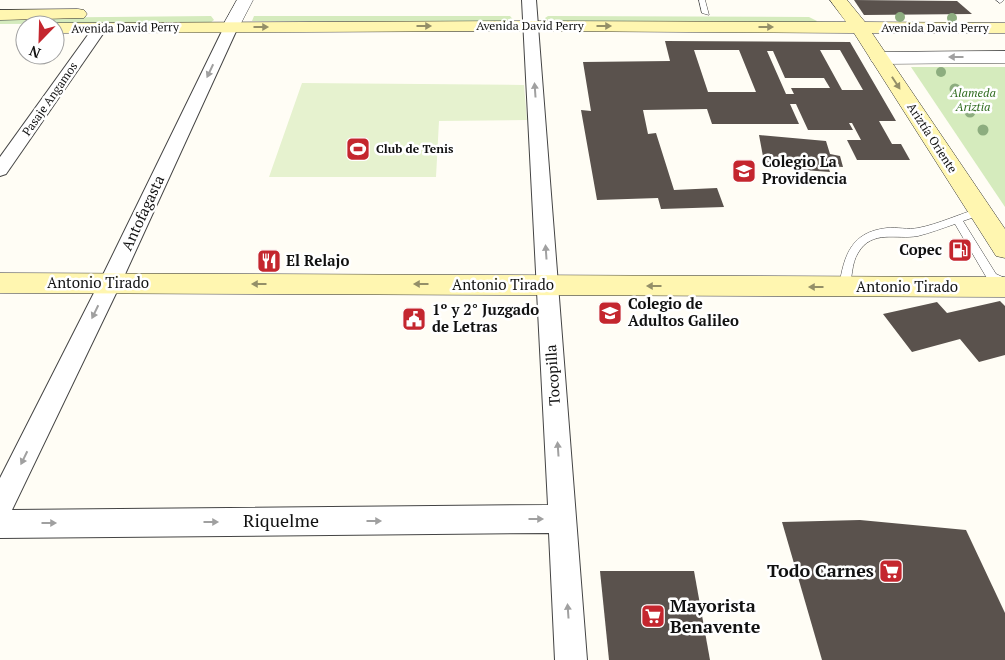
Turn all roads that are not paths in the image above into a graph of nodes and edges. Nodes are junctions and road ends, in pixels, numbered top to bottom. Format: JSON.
{"nodes":[{"id":1,"x":704,"y":6,"type":"edge"},
{"id":2,"x":238,"y":13,"type":"edge"},
{"id":3,"x":530,"y":13,"type":"edge"},
{"id":4,"x":849,"y":14,"type":"edge"},
{"id":5,"x":0,"y":15,"type":"edge"},
{"id":6,"x":65,"y":28,"type":"edge"},
{"id":7,"x":100,"y":28,"type":"junction"},
{"id":8,"x":1005,"y":28,"type":"edge"},
{"id":9,"x":0,"y":29,"type":"edge"},
{"id":10,"x":15,"y":29,"type":"edge"},
{"id":11,"x":1005,"y":57,"type":"edge"},
{"id":12,"x":880,"y":58,"type":"junction"},
{"id":13,"x":0,"y":170,"type":"edge"},
{"id":14,"x":980,"y":212,"type":"junction"},
{"id":15,"x":956,"y":220,"type":"junction"},
{"id":16,"x":1005,"y":249,"type":"edge"},
{"id":17,"x":0,"y":282,"type":"edge"},
{"id":18,"x":1005,"y":282,"type":"edge"},
{"id":19,"x":110,"y":283,"type":"junction"},
{"id":20,"x":548,"y":285,"type":"junction"},
{"id":21,"x":844,"y":287,"type":"junction"},
{"id":22,"x":1005,"y":287,"type":"edge"},
{"id":23,"x":0,"y":506,"type":"edge"},
{"id":24,"x":562,"y":519,"type":"junction"},
{"id":25,"x":0,"y":524,"type":"edge"},
{"id":26,"x":571,"y":660,"type":"edge"}],
"edges":[{"from":1,"to":3,"type":"main road","name":"Avenida David Perry"},
{"from":1,"to":4,"type":"main road","name":"Avenida David Perry"},
{"from":2,"to":3,"type":"main road","name":"Avenida David Perry"},
{"from":2,"to":5,"type":"main road","name":"Avenida David Perry"},
{"from":2,"to":7,"type":"main road","name":"Avenida David Perry"},
{"from":2,"to":19,"type":"street","name":"Antofagasta","one_way":true},
{"from":3,"to":4,"type":"main road","name":"Avenida David Perry","one_way":true},
{"from":20,"to":3,"type":"street","name":"Tocopilla","one_way":true},
{"from":4,"to":8,"type":"main road","name":"Avenida David Perry"},
{"from":4,"to":12,"type":"main road","name":"Ariztía Oriente"},
{"from":6,"to":7,"type":"main road","name":"Avenida David Perry"},
{"from":7,"to":13,"type":"street","name":"Pasaje Angamos"},
{"from":9,"to":10,"type":"main road"},
{"from":11,"to":12,"type":"street","name":"Avenida David Perry","one_way":true},
{"from":12,"to":14,"type":"main road","name":"Ariztía Oriente","one_way":true},
{"from":14,"to":15,"type":"lane"},
{"from":14,"to":16,"type":"main road","name":"Ariztía Oriente"},
{"from":15,"to":18,"type":"lane"},
{"from":15,"to":21,"type":"lane"},
{"from":17,"to":19,"type":"main road","name":"Antonio Tirado"},
{"from":20,"to":19,"type":"main road","name":"Antonio Tirado","one_way":true},
{"from":19,"to":23,"type":"street","name":"Antofagasta","one_way":true},
{"from":21,"to":20,"type":"main road","name":"Antonio Tirado","one_way":true},
{"from":24,"to":20,"type":"street","name":"Tocopilla","one_way":true},
{"from":21,"to":22,"type":"main road","name":"Antonio Tirado"},
{"from":25,"to":24,"type":"street","name":"Riquelme","one_way":true},
{"from":26,"to":24,"type":"street","name":"Tocopilla","one_way":true}]}
